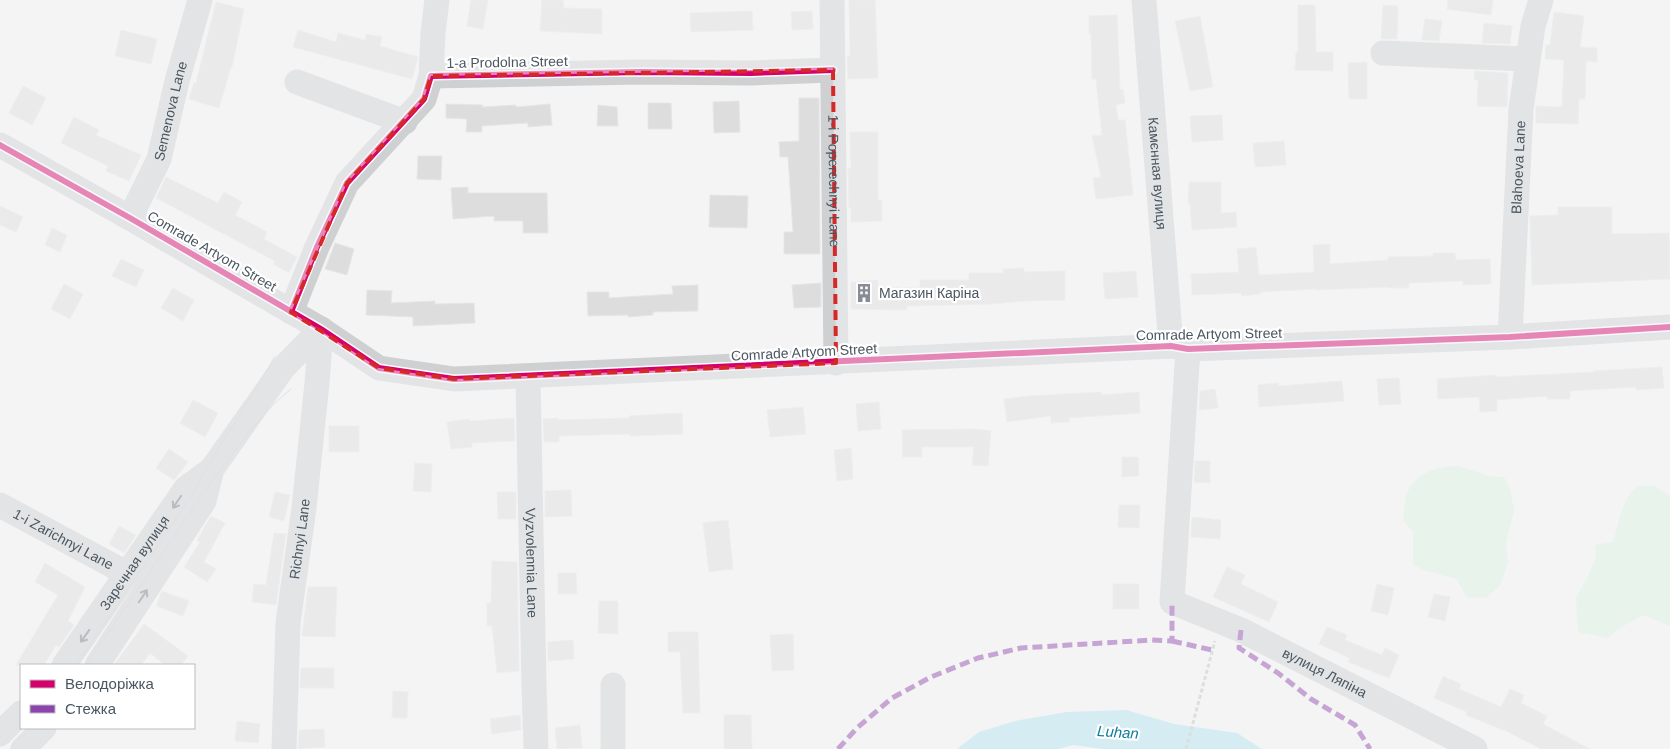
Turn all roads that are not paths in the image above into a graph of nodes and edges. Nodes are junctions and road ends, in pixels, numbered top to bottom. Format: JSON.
{"nodes":[{"id":1,"x":200,"y":0,"type":"edge"},
{"id":2,"x":437,"y":0,"type":"edge"},
{"id":3,"x":832,"y":0,"type":"edge"},
{"id":4,"x":1144,"y":0,"type":"edge"},
{"id":5,"x":1541,"y":0,"type":"edge"},
{"id":6,"x":1383,"y":53,"type":"dead end"},
{"id":7,"x":1528,"y":58,"type":"junction"},
{"id":8,"x":833,"y":70,"type":"junction"},
{"id":9,"x":430,"y":76,"type":"junction"},
{"id":10,"x":297,"y":82,"type":"dead end"},
{"id":11,"x":405,"y":122,"type":"junction"},
{"id":12,"x":0,"y":145,"type":"edge"},
{"id":13,"x":130,"y":218,"type":"junction"},
{"id":14,"x":291,"y":312,"type":"junction"},
{"id":15,"x":1670,"y":327,"type":"edge"},
{"id":16,"x":321,"y":329,"type":"junction"},
{"id":17,"x":1510,"y":336,"type":"junction"},
{"id":18,"x":1182,"y":351,"type":"junction"},
{"id":19,"x":836,"y":363,"type":"junction"},
{"id":20,"x":528,"y":377,"type":"junction"},
{"id":21,"x":212,"y":469,"type":"junction"},
{"id":22,"x":0,"y":505,"type":"edge"},
{"id":23,"x":128,"y":574,"type":"junction"},
{"id":24,"x":1172,"y":602,"type":"joint"},
{"id":25,"x":65,"y":664,"type":"edge"},
{"id":26,"x":97,"y":664,"type":"edge"},
{"id":27,"x":613,"y":685,"type":"dead end"},
{"id":28,"x":20,"y":714,"type":"edge"},
{"id":29,"x":43,"y":729,"type":"edge"},
{"id":30,"x":0,"y":734,"type":"edge"},
{"id":31,"x":23,"y":749,"type":"edge"},
{"id":32,"x":284,"y":749,"type":"edge"},
{"id":33,"x":536,"y":749,"type":"edge"},
{"id":34,"x":613,"y":749,"type":"edge"},
{"id":35,"x":1474,"y":749,"type":"edge"}],
"edges":[{"from":1,"to":13,"type":"street","name":"Semenova Lane"},
{"from":2,"to":9,"type":"street"},
{"from":3,"to":8,"type":"street","name":"1-i Poperechnyi Lane"},
{"from":4,"to":18,"type":"street","name":"Камєнная вулиця"},
{"from":5,"to":7,"type":"street","name":"Blahoeva Lane"},
{"from":6,"to":7,"type":"street"},
{"from":7,"to":17,"type":"street","name":"Blahoeva Lane"},
{"from":8,"to":9,"type":"street","name":"1-a Prodolna Street"},
{"from":8,"to":19,"type":"street","name":"1-i Poperechnyi Lane"},
{"from":9,"to":11,"type":"street","name":"1-a Prodolna Street"},
{"from":10,"to":11,"type":"street"},
{"from":11,"to":14,"type":"street","name":"1-a Prodolna Street"},
{"from":12,"to":13,"type":"street","name":"Comrade Artyom Street"},
{"from":13,"to":14,"type":"street","name":"Comrade Artyom Street"},
{"from":14,"to":16,"type":"street","name":"Comrade Artyom Street"},
{"from":15,"to":17,"type":"street","name":"Comrade Artyom Street"},
{"from":16,"to":20,"type":"street","name":"Comrade Artyom Street"},
{"from":16,"to":21,"type":"street","name":"Зарєчная вулиця"},
{"from":16,"to":32,"type":"street","name":"Richnyi Lane"},
{"from":17,"to":18,"type":"street","name":"Comrade Artyom Street"},
{"from":18,"to":19,"type":"street","name":"Comrade Artyom Street"},
{"from":18,"to":24,"type":"street","name":"Камєнная вулиця"},
{"from":19,"to":20,"type":"street","name":"Comrade Artyom Street"},
{"from":20,"to":33,"type":"street","name":"Vyzvolennia Lane"},
{"from":21,"to":23,"type":"street","name":"Зарєчная вулиця","one_way":true},
{"from":26,"to":21,"type":"street","name":"Зарєчная вулиця","one_way":true},
{"from":22,"to":23,"type":"street","name":"1-i Zarichnyi Lane"},
{"from":23,"to":25,"type":"street","name":"Зарєчная вулиця","one_way":true},
{"from":24,"to":35,"type":"street","name":"вулиця Ляпіна"},
{"from":27,"to":34,"type":"street"},
{"from":28,"to":30,"type":"street"},
{"from":29,"to":31,"type":"street"}]}
